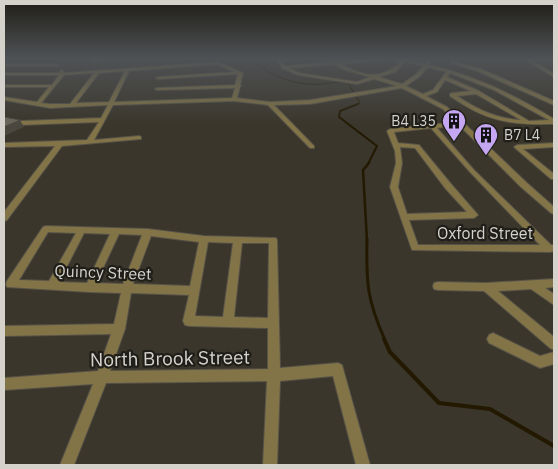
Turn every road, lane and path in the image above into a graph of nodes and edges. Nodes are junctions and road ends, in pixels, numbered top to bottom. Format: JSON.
{"nodes":[{"id":1,"x":57,"y":81,"type":"edge"},
{"id":2,"x":90,"y":81,"type":"edge"},
{"id":3,"x":122,"y":81,"type":"edge"},
{"id":4,"x":158,"y":81,"type":"edge"},
{"id":5,"x":240,"y":81,"type":"edge"},
{"id":6,"x":344,"y":81,"type":"edge"},
{"id":7,"x":365,"y":81,"type":"edge"},
{"id":8,"x":385,"y":81,"type":"edge"},
{"id":9,"x":410,"y":81,"type":"edge"},
{"id":10,"x":443,"y":81,"type":"edge"},
{"id":11,"x":452,"y":81,"type":"edge"},
{"id":12,"x":477,"y":81,"type":"edge"},
{"id":13,"x":503,"y":81,"type":"edge"},
{"id":14,"x":4,"y":86,"type":"edge"},
{"id":15,"x":52,"y":86,"type":"junction"},
{"id":16,"x":239,"y":86,"type":"junction"},
{"id":17,"x":403,"y":86,"type":"junction"},
{"id":18,"x":157,"y":89,"type":"junction"},
{"id":19,"x":477,"y":92,"type":"junction"},
{"id":20,"x":425,"y":95,"type":"junction"},
{"id":21,"x":4,"y":99,"type":"edge"},
{"id":22,"x":234,"y":99,"type":"junction"},
{"id":23,"x":156,"y":100,"type":"junction"},
{"id":24,"x":554,"y":103,"type":"edge"},
{"id":25,"x":38,"y":104,"type":"junction"},
{"id":26,"x":111,"y":104,"type":"junction"},
{"id":27,"x":270,"y":104,"type":"junction"},
{"id":28,"x":72,"y":105,"type":"junction"},
{"id":29,"x":466,"y":105,"type":"junction"},
{"id":30,"x":459,"y":106,"type":"dead end"},
{"id":31,"x":4,"y":120,"type":"edge"},
{"id":32,"x":103,"y":120,"type":"junction"},
{"id":33,"x":554,"y":121,"type":"edge"},
{"id":34,"x":529,"y":123,"type":"junction"},
{"id":35,"x":461,"y":124,"type":"junction"},
{"id":36,"x":432,"y":126,"type":"junction"},
{"id":37,"x":390,"y":131,"type":"joint"},
{"id":38,"x":140,"y":138,"type":"dead end"},
{"id":39,"x":89,"y":142,"type":"junction"},
{"id":40,"x":60,"y":144,"type":"junction"},
{"id":41,"x":4,"y":145,"type":"edge"},
{"id":42,"x":396,"y":145,"type":"junction"},
{"id":43,"x":550,"y":145,"type":"edge"},
{"id":44,"x":312,"y":147,"type":"dead end"},
{"id":45,"x":554,"y":151,"type":"edge"},
{"id":46,"x":554,"y":177,"type":"edge"},
{"id":47,"x":554,"y":211,"type":"edge"},
{"id":48,"x":404,"y":217,"type":"junction"},
{"id":49,"x":4,"y":218,"type":"edge"},
{"id":50,"x":82,"y":229,"type":"junction"},
{"id":51,"x":116,"y":231,"type":"junction"},
{"id":52,"x":148,"y":232,"type":"junction"},
{"id":53,"x":204,"y":239,"type":"junction"},
{"id":54,"x":238,"y":240,"type":"junction"},
{"id":55,"x":273,"y":240,"type":"joint"},
{"id":56,"x":552,"y":248,"type":"edge"},
{"id":57,"x":554,"y":283,"type":"edge"},
{"id":58,"x":532,"y":284,"type":"junction"},
{"id":59,"x":52,"y":285,"type":"junction"},
{"id":60,"x":438,"y":286,"type":"dead end"},
{"id":61,"x":486,"y":287,"type":"junction"},
{"id":62,"x":89,"y":288,"type":"junction"},
{"id":63,"x":127,"y":288,"type":"junction"},
{"id":64,"x":193,"y":291,"type":"junction"},
{"id":65,"x":554,"y":300,"type":"edge"},
{"id":66,"x":228,"y":322,"type":"junction"},
{"id":67,"x":273,"y":323,"type":"junction"},
{"id":68,"x":119,"y":329,"type":"junction"},
{"id":69,"x":4,"y":331,"type":"edge"},
{"id":70,"x":493,"y":339,"type":"dead end"},
{"id":71,"x":554,"y":344,"type":"edge"},
{"id":72,"x":554,"y":358,"type":"edge"},
{"id":73,"x":274,"y":375,"type":"junction"},
{"id":74,"x":102,"y":376,"type":"junction"},
{"id":75,"x":4,"y":384,"type":"edge"},
{"id":76,"x":67,"y":465,"type":"edge"},
{"id":77,"x":270,"y":465,"type":"edge"},
{"id":78,"x":363,"y":465,"type":"edge"}],
"edges":[{"from":1,"to":15,"type":"street"},
{"from":2,"to":28,"type":"street"},
{"from":3,"to":26,"type":"street"},
{"from":4,"to":18,"type":"street"},
{"from":5,"to":16,"type":"street"},
{"from":6,"to":7,"type":"street"},
{"from":8,"to":17,"type":"street"},
{"from":9,"to":17,"type":"street"},
{"from":10,"to":20,"type":"street"},
{"from":11,"to":19,"type":"street"},
{"from":12,"to":33,"type":"street"},
{"from":13,"to":24,"type":"street"},
{"from":14,"to":15,"type":"street"},
{"from":15,"to":25,"type":"street"},
{"from":16,"to":18,"type":"street"},
{"from":16,"to":22,"type":"street"},
{"from":17,"to":20,"type":"street"},
{"from":17,"to":27,"type":"street"},
{"from":18,"to":23,"type":"street"},
{"from":19,"to":29,"type":"street"},
{"from":19,"to":34,"type":"street"},
{"from":20,"to":35,"type":"street"},
{"from":21,"to":25,"type":"street"},
{"from":22,"to":23,"type":"street"},
{"from":22,"to":27,"type":"street"},
{"from":23,"to":26,"type":"street"},
{"from":25,"to":28,"type":"street"},
{"from":26,"to":28,"type":"street"},
{"from":26,"to":32,"type":"street"},
{"from":27,"to":44,"type":"street"},
{"from":29,"to":30,"type":"street"},
{"from":29,"to":34,"type":"street"},
{"from":31,"to":32,"type":"street"},
{"from":32,"to":39,"type":"street"},
{"from":33,"to":34,"type":"street"},
{"from":35,"to":36,"type":"street"},
{"from":35,"to":47,"type":"street"},
{"from":36,"to":37,"type":"street"},
{"from":36,"to":56,"type":"street"},
{"from":37,"to":42,"type":"street"},
{"from":38,"to":39,"type":"street"},
{"from":39,"to":40,"type":"street"},
{"from":40,"to":41,"type":"street"},
{"from":40,"to":49,"type":"street"},
{"from":42,"to":48,"type":"street"},
{"from":42,"to":48,"type":"street"},
{"from":43,"to":45,"type":"street"},
{"from":43,"to":46,"type":"street"},
{"from":48,"to":56,"type":"street","name":"Oxford Street"},
{"from":50,"to":51,"type":"street"},
{"from":50,"to":59,"type":"street"},
{"from":50,"to":59,"type":"street","name":"Quincy Street"},
{"from":51,"to":52,"type":"street"},
{"from":51,"to":62,"type":"street"},
{"from":52,"to":53,"type":"street"},
{"from":52,"to":63,"type":"street"},
{"from":53,"to":54,"type":"street"},
{"from":53,"to":64,"type":"street"},
{"from":54,"to":55,"type":"street"},
{"from":54,"to":66,"type":"street"},
{"from":55,"to":67,"type":"street"},
{"from":57,"to":58,"type":"street"},
{"from":58,"to":61,"type":"street"},
{"from":58,"to":65,"type":"street"},
{"from":59,"to":62,"type":"street","name":"Quincy Street"},
{"from":60,"to":61,"type":"street"},
{"from":61,"to":71,"type":"street"},
{"from":62,"to":63,"type":"street","name":"Quincy Street"},
{"from":63,"to":64,"type":"street","name":"Quincy Street"},
{"from":63,"to":68,"type":"street"},
{"from":64,"to":66,"type":"street"},
{"from":66,"to":67,"type":"street"},
{"from":67,"to":73,"type":"street"},
{"from":68,"to":69,"type":"street"},
{"from":68,"to":74,"type":"street"},
{"from":70,"to":72,"type":"street"},
{"from":73,"to":74,"type":"street","name":"North Brook Street"},
{"from":73,"to":77,"type":"street"},
{"from":73,"to":78,"type":"street","name":"North Brook Street"},
{"from":74,"to":75,"type":"street","name":"North Brook Street"},
{"from":74,"to":76,"type":"street"}]}
